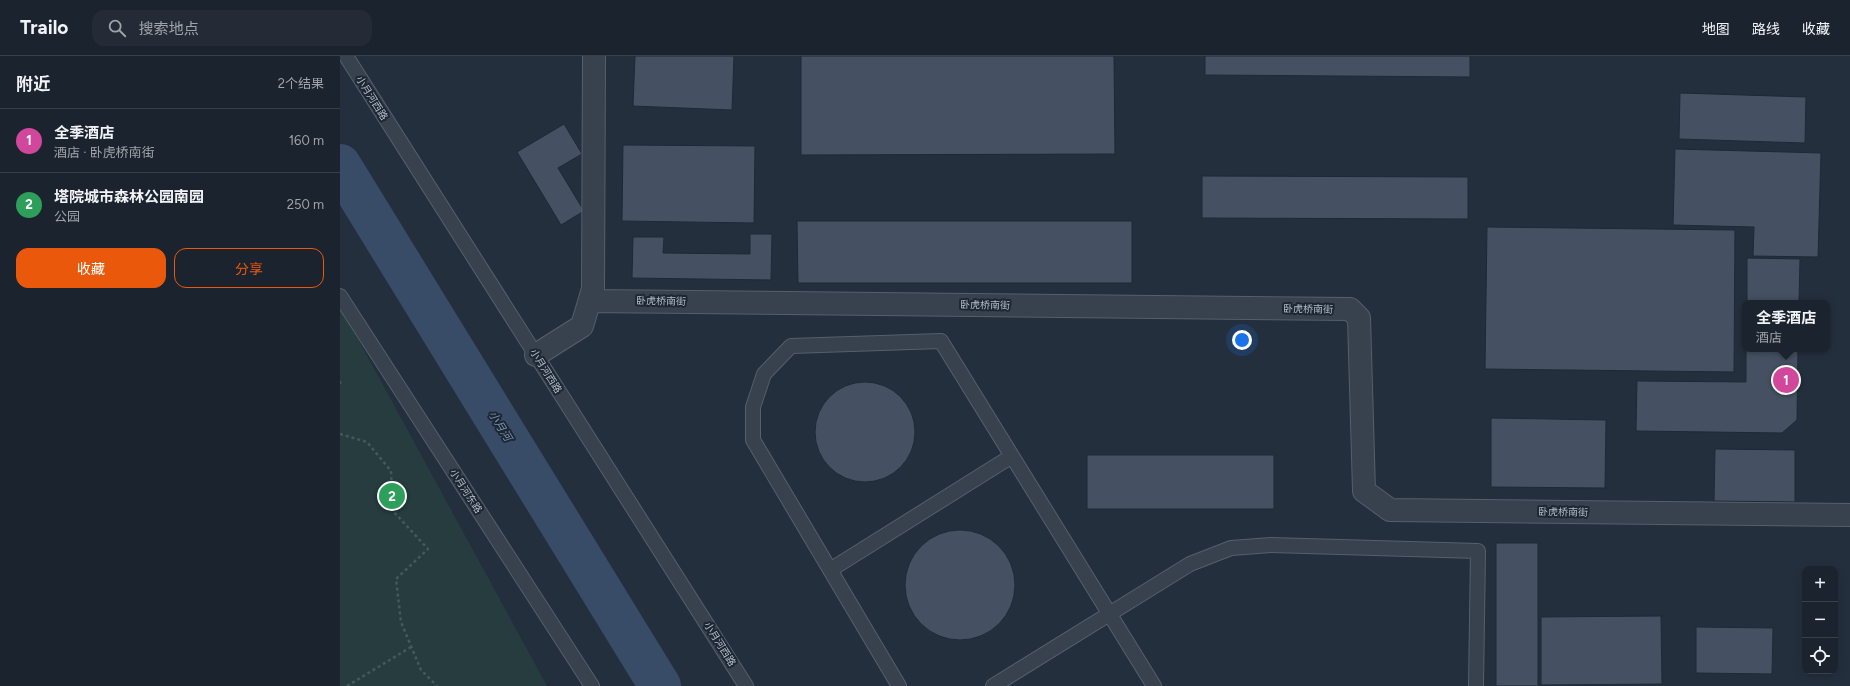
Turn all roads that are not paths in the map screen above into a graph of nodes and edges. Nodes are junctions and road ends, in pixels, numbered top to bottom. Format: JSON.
{"nodes":[{"id":1,"x":346,"y":56,"type":"edge"},
{"id":2,"x":594,"y":56,"type":"edge"},
{"id":3,"x":340,"y":296,"type":"edge"},
{"id":4,"x":590,"y":301,"type":"junction"},
{"id":5,"x":536,"y":355,"type":"junction"},
{"id":6,"x":1012,"y":456,"type":"junction"},
{"id":7,"x":1850,"y":515,"type":"edge"},
{"id":8,"x":830,"y":570,"type":"junction"},
{"id":9,"x":1110,"y":615,"type":"junction"},
{"id":10,"x":592,"y":686,"type":"edge"},
{"id":11,"x":746,"y":686,"type":"edge"},
{"id":12,"x":899,"y":686,"type":"edge"},
{"id":13,"x":993,"y":686,"type":"edge"},
{"id":14,"x":1154,"y":686,"type":"edge"},
{"id":15,"x":1476,"y":686,"type":"edge"}],
"edges":[{"from":1,"to":5,"type":"lane","name":"小月河西路"},
{"from":2,"to":4,"type":"street"},
{"from":3,"to":10,"type":"lane","name":"小月河东路"},
{"from":4,"to":5,"type":"street"},
{"from":4,"to":7,"type":"street","name":"卧虎桥南街"},
{"from":5,"to":11,"type":"lane","name":"小月河西路"},
{"from":6,"to":8,"type":"lane"},
{"from":6,"to":8,"type":"lane"},
{"from":6,"to":9,"type":"lane"},
{"from":8,"to":12,"type":"lane"},
{"from":9,"to":13,"type":"lane"},
{"from":9,"to":14,"type":"lane"},
{"from":9,"to":15,"type":"lane"}]}
